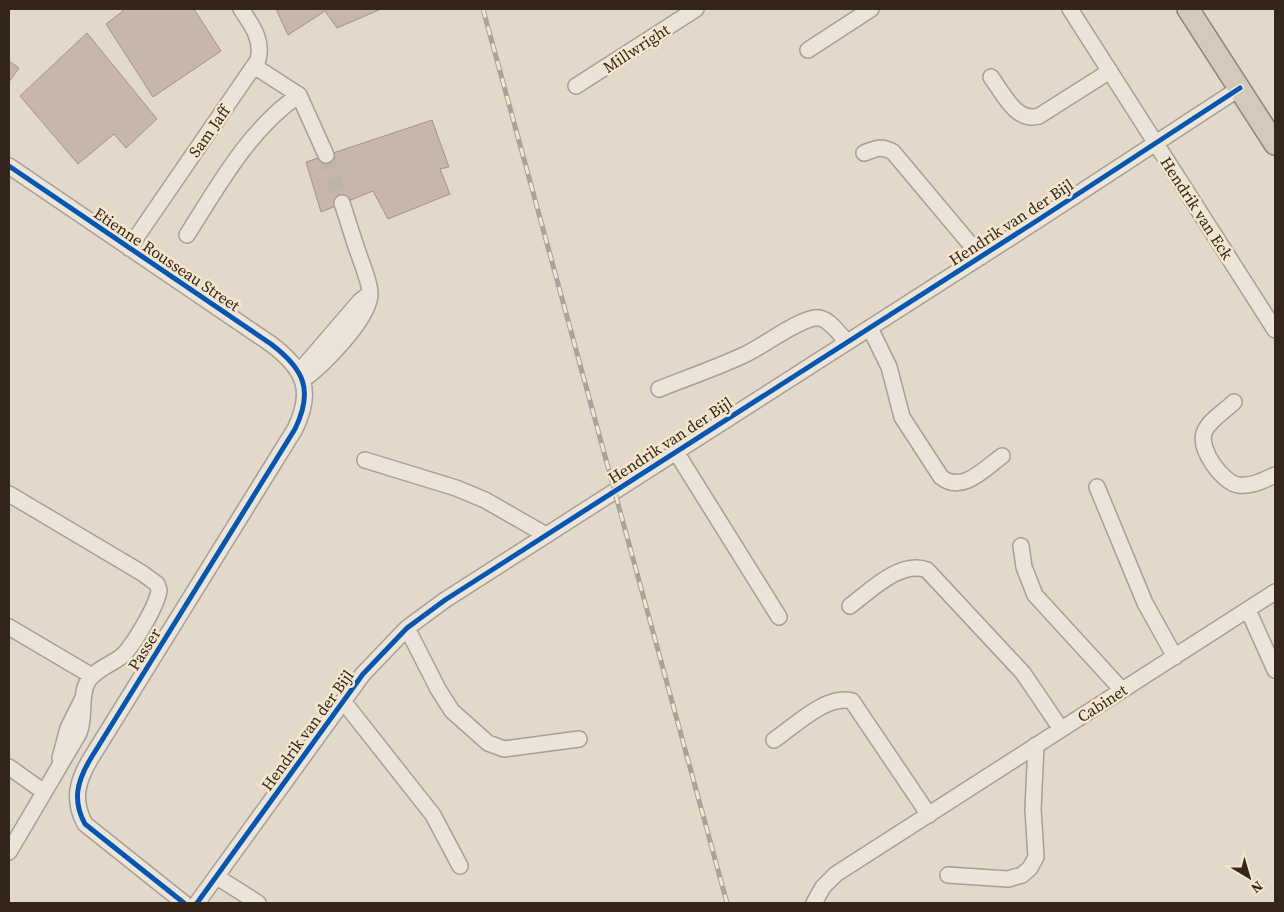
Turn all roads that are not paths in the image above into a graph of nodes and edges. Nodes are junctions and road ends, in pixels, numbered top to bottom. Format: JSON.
{"nodes":[{"id":1,"x":242,"y":9,"type":"edge"},
{"id":2,"x":696,"y":9,"type":"edge"},
{"id":3,"x":871,"y":9,"type":"edge"},
{"id":4,"x":1070,"y":9,"type":"edge"},
{"id":5,"x":1188,"y":9,"type":"edge"},
{"id":6,"x":808,"y":50,"type":"dead end"},
{"id":7,"x":254,"y":66,"type":"junction"},
{"id":8,"x":1110,"y":71,"type":"junction"},
{"id":9,"x":991,"y":77,"type":"dead end"},
{"id":10,"x":576,"y":86,"type":"dead end"},
{"id":11,"x":1240,"y":88,"type":"junction"},
{"id":12,"x":299,"y":95,"type":"junction"},
{"id":13,"x":1156,"y":144,"type":"junction"},
{"id":14,"x":1275,"y":144,"type":"edge"},
{"id":15,"x":864,"y":153,"type":"dead end"},
{"id":16,"x":326,"y":155,"type":"tunnel mouth"},
{"id":17,"x":9,"y":166,"type":"edge"},
{"id":18,"x":342,"y":203,"type":"tunnel mouth"},
{"id":19,"x":187,"y":236,"type":"dead end"},
{"id":20,"x":129,"y":248,"type":"junction"},
{"id":21,"x":982,"y":256,"type":"junction"},
{"id":22,"x":870,"y":328,"type":"junction"},
{"id":23,"x":1275,"y":330,"type":"edge"},
{"id":24,"x":847,"y":342,"type":"junction"},
{"id":25,"x":301,"y":376,"type":"junction"},
{"id":26,"x":659,"y":389,"type":"dead end"},
{"id":27,"x":1234,"y":402,"type":"dead end"},
{"id":28,"x":676,"y":452,"type":"junction"},
{"id":29,"x":1002,"y":456,"type":"dead end"},
{"id":30,"x":365,"y":460,"type":"dead end"},
{"id":31,"x":1275,"y":475,"type":"edge"},
{"id":32,"x":1097,"y":487,"type":"dead end"},
{"id":33,"x":9,"y":494,"type":"edge"},
{"id":34,"x":546,"y":535,"type":"junction"},
{"id":35,"x":1021,"y":546,"type":"dead end"},
{"id":36,"x":1275,"y":592,"type":"edge"},
{"id":37,"x":850,"y":606,"type":"dead end"},
{"id":38,"x":1248,"y":610,"type":"junction"},
{"id":39,"x":779,"y":617,"type":"dead end"},
{"id":40,"x":9,"y":627,"type":"edge"},
{"id":41,"x":407,"y":628,"type":"junction"},
{"id":42,"x":1175,"y":656,"type":"junction"},
{"id":43,"x":1275,"y":670,"type":"edge"},
{"id":44,"x":92,"y":676,"type":"junction"},
{"id":45,"x":1122,"y":690,"type":"junction"},
{"id":46,"x":343,"y":701,"type":"junction"},
{"id":47,"x":1061,"y":729,"type":"junction"},
{"id":48,"x":579,"y":739,"type":"dead end"},
{"id":49,"x":774,"y":740,"type":"dead end"},
{"id":50,"x":1036,"y":746,"type":"junction"},
{"id":51,"x":9,"y":767,"type":"edge"},
{"id":52,"x":44,"y":792,"type":"junction"},
{"id":53,"x":929,"y":815,"type":"junction"},
{"id":54,"x":9,"y":852,"type":"edge"},
{"id":55,"x":460,"y":866,"type":"dead end"},
{"id":56,"x":948,"y":875,"type":"dead end"},
{"id":57,"x":217,"y":877,"type":"junction"},
{"id":58,"x":184,"y":903,"type":"edge"},
{"id":59,"x":197,"y":903,"type":"edge"},
{"id":60,"x":258,"y":903,"type":"edge"},
{"id":61,"x":814,"y":903,"type":"edge"}],
"edges":[{"from":1,"to":7,"type":"street","name":"Sam Jaff"},
{"from":2,"to":10,"type":"street","name":"Millwright"},
{"from":3,"to":6,"type":"street"},
{"from":4,"to":8,"type":"street","name":"Hendrik van Eck"},
{"from":5,"to":11,"type":"highway"},
{"from":7,"to":12,"type":"street"},
{"from":7,"to":20,"type":"street","name":"Sam Jaff"},
{"from":8,"to":9,"type":"street"},
{"from":8,"to":13,"type":"street","name":"Hendrik van Eck"},
{"from":11,"to":13,"type":"street","name":"Hendrik van der Bijl"},
{"from":11,"to":14,"type":"highway"},
{"from":12,"to":16,"type":"street"},
{"from":12,"to":19,"type":"street"},
{"from":13,"to":21,"type":"street","name":"Hendrik van der Bijl"},
{"from":13,"to":23,"type":"street","name":"Hendrik van Eck"},
{"from":15,"to":21,"type":"street"},
{"from":17,"to":20,"type":"street","name":"Etienne Rousseau Street"},
{"from":18,"to":25,"type":"street"},
{"from":20,"to":25,"type":"street","name":"Etienne Rousseau Street"},
{"from":21,"to":22,"type":"street","name":"Hendrik van der Bijl"},
{"from":22,"to":24,"type":"street","name":"Hendrik van der Bijl"},
{"from":22,"to":29,"type":"street"},
{"from":24,"to":26,"type":"street"},
{"from":24,"to":28,"type":"street","name":"Hendrik van der Bijl"},
{"from":25,"to":58,"type":"street","name":"Passer"},
{"from":27,"to":31,"type":"street"},
{"from":28,"to":34,"type":"street","name":"Hendrik van der Bijl"},
{"from":28,"to":39,"type":"street"},
{"from":30,"to":34,"type":"street"},
{"from":32,"to":42,"type":"street"},
{"from":33,"to":44,"type":"street"},
{"from":34,"to":41,"type":"street","name":"Hendrik van der Bijl"},
{"from":35,"to":45,"type":"street"},
{"from":36,"to":38,"type":"street","name":"Cabinet"},
{"from":37,"to":47,"type":"street"},
{"from":38,"to":42,"type":"street","name":"Cabinet"},
{"from":38,"to":43,"type":"street"},
{"from":40,"to":44,"type":"street"},
{"from":41,"to":46,"type":"street","name":"Hendrik van der Bijl"},
{"from":41,"to":48,"type":"street"},
{"from":42,"to":45,"type":"street","name":"Cabinet"},
{"from":44,"to":52,"type":"street"},
{"from":45,"to":47,"type":"street","name":"Cabinet"},
{"from":46,"to":55,"type":"street"},
{"from":46,"to":57,"type":"street","name":"Hendrik van der Bijl"},
{"from":47,"to":50,"type":"street","name":"Cabinet"},
{"from":49,"to":53,"type":"street"},
{"from":50,"to":53,"type":"street","name":"Cabinet"},
{"from":50,"to":56,"type":"street"},
{"from":51,"to":52,"type":"street"},
{"from":52,"to":54,"type":"street"},
{"from":53,"to":61,"type":"street","name":"Cabinet"},
{"from":57,"to":59,"type":"street","name":"Hendrik van der Bijl"},
{"from":57,"to":60,"type":"street"}]}
